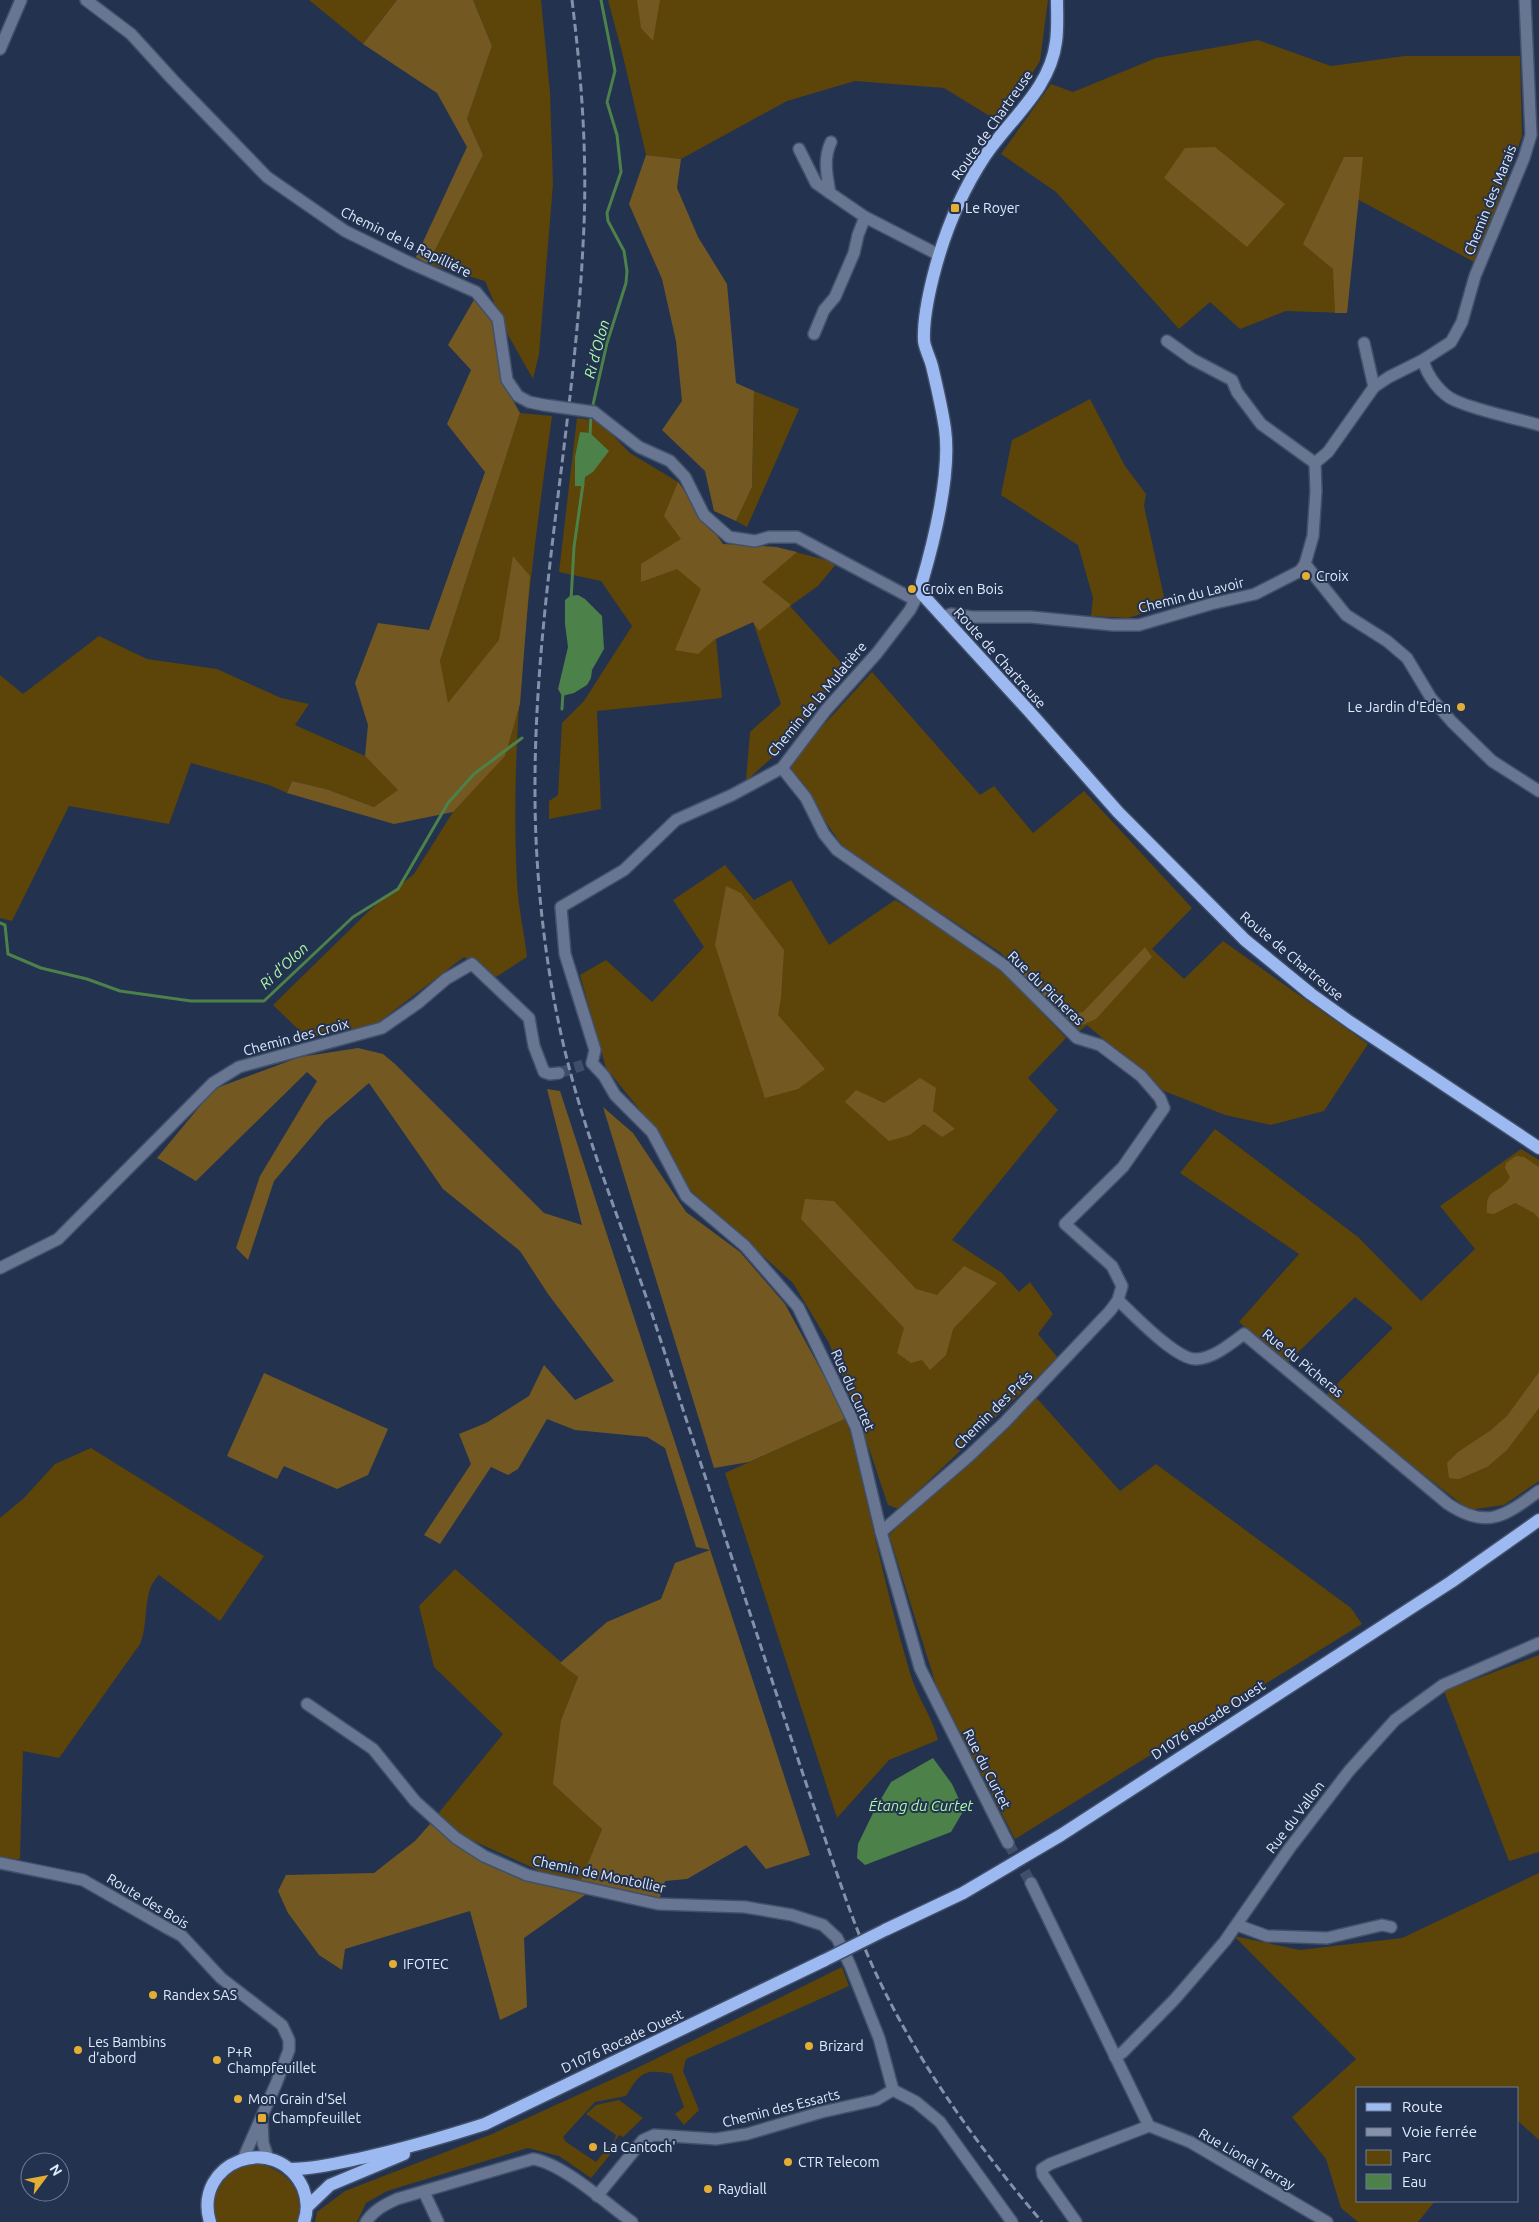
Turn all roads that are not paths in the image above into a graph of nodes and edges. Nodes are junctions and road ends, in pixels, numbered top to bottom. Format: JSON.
{"nodes":[{"id":1,"x":21,"y":0,"type":"edge"},
{"id":2,"x":86,"y":0,"type":"edge"},
{"id":3,"x":1057,"y":0,"type":"edge"},
{"id":4,"x":1526,"y":0,"type":"edge"},
{"id":5,"x":0,"y":49,"type":"edge"},
{"id":6,"x":831,"y":142,"type":"dead end"},
{"id":7,"x":799,"y":149,"type":"dead end"},
{"id":8,"x":830,"y":193,"type":"junction"},
{"id":9,"x":865,"y":217,"type":"junction"},
{"id":10,"x":939,"y":255,"type":"junction"},
{"id":11,"x":814,"y":334,"type":"dead end"},
{"id":12,"x":1167,"y":341,"type":"dead end"},
{"id":13,"x":1364,"y":343,"type":"dead end"},
{"id":14,"x":1423,"y":360,"type":"junction"},
{"id":15,"x":1374,"y":387,"type":"junction"},
{"id":16,"x":1539,"y":425,"type":"edge"},
{"id":17,"x":1315,"y":463,"type":"junction"},
{"id":18,"x":1305,"y":564,"type":"junction"},
{"id":19,"x":918,"y":597,"type":"junction"},
{"id":20,"x":943,"y":617,"type":"junction"},
{"id":21,"x":782,"y":768,"type":"junction"},
{"id":22,"x":1539,"y":791,"type":"edge"},
{"id":23,"x":588,"y":1064,"type":"joint"},
{"id":24,"x":559,"y":1073,"type":"dead end"},
{"id":25,"x":1539,"y":1148,"type":"edge"},
{"id":26,"x":0,"y":1268,"type":"edge"},
{"id":27,"x":1118,"y":1300,"type":"junction"},
{"id":28,"x":1539,"y":1491,"type":"edge"},
{"id":29,"x":1539,"y":1520,"type":"edge"},
{"id":30,"x":1539,"y":1530,"type":"edge"},
{"id":31,"x":881,"y":1532,"type":"junction"},
{"id":32,"x":1451,"y":1582,"type":"junction"},
{"id":33,"x":1539,"y":1643,"type":"edge"},
{"id":34,"x":306,"y":1704,"type":"dead end"},
{"id":35,"x":1008,"y":1843,"type":"tunnel mouth"},
{"id":36,"x":0,"y":1862,"type":"edge"},
{"id":37,"x":1031,"y":1883,"type":"tunnel mouth"},
{"id":38,"x":1237,"y":1925,"type":"junction"},
{"id":39,"x":1391,"y":1927,"type":"dead end"},
{"id":40,"x":1115,"y":2057,"type":"junction"},
{"id":41,"x":893,"y":2090,"type":"junction"},
{"id":42,"x":262,"y":2118,"type":"junction"},
{"id":43,"x":1149,"y":2126,"type":"junction"},
{"id":44,"x":430,"y":2142,"type":"junction"},
{"id":45,"x":268,"y":2158,"type":"junction"},
{"id":46,"x":243,"y":2159,"type":"junction"},
{"id":47,"x":289,"y":2169,"type":"junction"},
{"id":48,"x":424,"y":2192,"type":"junction"},
{"id":49,"x":597,"y":2196,"type":"junction"},
{"id":50,"x":307,"y":2207,"type":"junction"},
{"id":51,"x":210,"y":2222,"type":"edge"},
{"id":52,"x":304,"y":2222,"type":"edge"},
{"id":53,"x":366,"y":2222,"type":"edge"},
{"id":54,"x":438,"y":2222,"type":"edge"},
{"id":55,"x":632,"y":2222,"type":"edge"},
{"id":56,"x":1012,"y":2222,"type":"edge"},
{"id":57,"x":1076,"y":2222,"type":"edge"},
{"id":58,"x":1327,"y":2222,"type":"edge"}],
"edges":[{"from":1,"to":5,"type":"street"},
{"from":2,"to":19,"type":"street","name":"Chemin de la Rapilliére","bridge":true},
{"from":3,"to":10,"type":"main road","name":"Route de Chartreuse"},
{"from":4,"to":14,"type":"street","name":"Chemin des Marais"},
{"from":6,"to":8,"type":"street"},
{"from":7,"to":8,"type":"street"},
{"from":8,"to":9,"type":"street"},
{"from":9,"to":10,"type":"street"},
{"from":9,"to":11,"type":"street"},
{"from":10,"to":19,"type":"main road","name":"Route de Chartreuse"},
{"from":12,"to":17,"type":"street"},
{"from":13,"to":15,"type":"street"},
{"from":14,"to":15,"type":"street"},
{"from":14,"to":16,"type":"street"},
{"from":15,"to":17,"type":"street"},
{"from":17,"to":18,"type":"street"},
{"from":18,"to":20,"type":"street","name":"Chemin du Lavoir"},
{"from":18,"to":22,"type":"street"},
{"from":19,"to":20,"type":"main road","name":"Route de Chartreuse"},
{"from":19,"to":21,"type":"street","name":"Chemin de la Mulatière"},
{"from":20,"to":25,"type":"main road","name":"Route de Chartreuse"},
{"from":21,"to":23,"type":"street","name":"Chemin de la Mulatière"},
{"from":21,"to":27,"type":"street","name":"Rue du Picheras"},
{"from":23,"to":31,"type":"street","name":"Rue du Curtet"},
{"from":24,"to":26,"type":"street","name":"Chemin des Croix"},
{"from":27,"to":28,"type":"street","name":"Rue du Picheras"},
{"from":27,"to":31,"type":"street","name":"Chemin des Prés"},
{"from":29,"to":32,"type":"main road","name":"D1076 Rocade Ouest"},
{"from":30,"to":32,"type":"main road"},
{"from":31,"to":35,"type":"street","name":"Rue du Curtet"},
{"from":32,"to":44,"type":"main road","name":"D1076 Rocade Ouest","bridge":true},
{"from":33,"to":38,"type":"street","name":"Rue du Vallon"},
{"from":34,"to":41,"type":"street","name":"Chemin de Montollier"},
{"from":36,"to":42,"type":"street","name":"Route des Bois"},
{"from":37,"to":40,"type":"street"},
{"from":38,"to":39,"type":"street"},
{"from":38,"to":40,"type":"street","name":"Rue du Vallon"},
{"from":40,"to":43,"type":"street"},
{"from":41,"to":49,"type":"street","name":"Chemin des Essarts"},
{"from":41,"to":56,"type":"street"},
{"from":42,"to":45,"type":"street"},
{"from":42,"to":46,"type":"street"},
{"from":43,"to":57,"type":"street"},
{"from":43,"to":58,"type":"street","name":"Rue Lionel Terray"},
{"from":44,"to":47,"type":"main road"},
{"from":44,"to":50,"type":"main road"},
{"from":45,"to":46,"type":"main road"},
{"from":45,"to":47,"type":"main road"},
{"from":46,"to":51,"type":"main road"},
{"from":47,"to":50,"type":"main road"},
{"from":48,"to":49,"type":"street"},
{"from":48,"to":53,"type":"street"},
{"from":48,"to":54,"type":"street"},
{"from":49,"to":55,"type":"street"},
{"from":50,"to":52,"type":"main road"}]}
